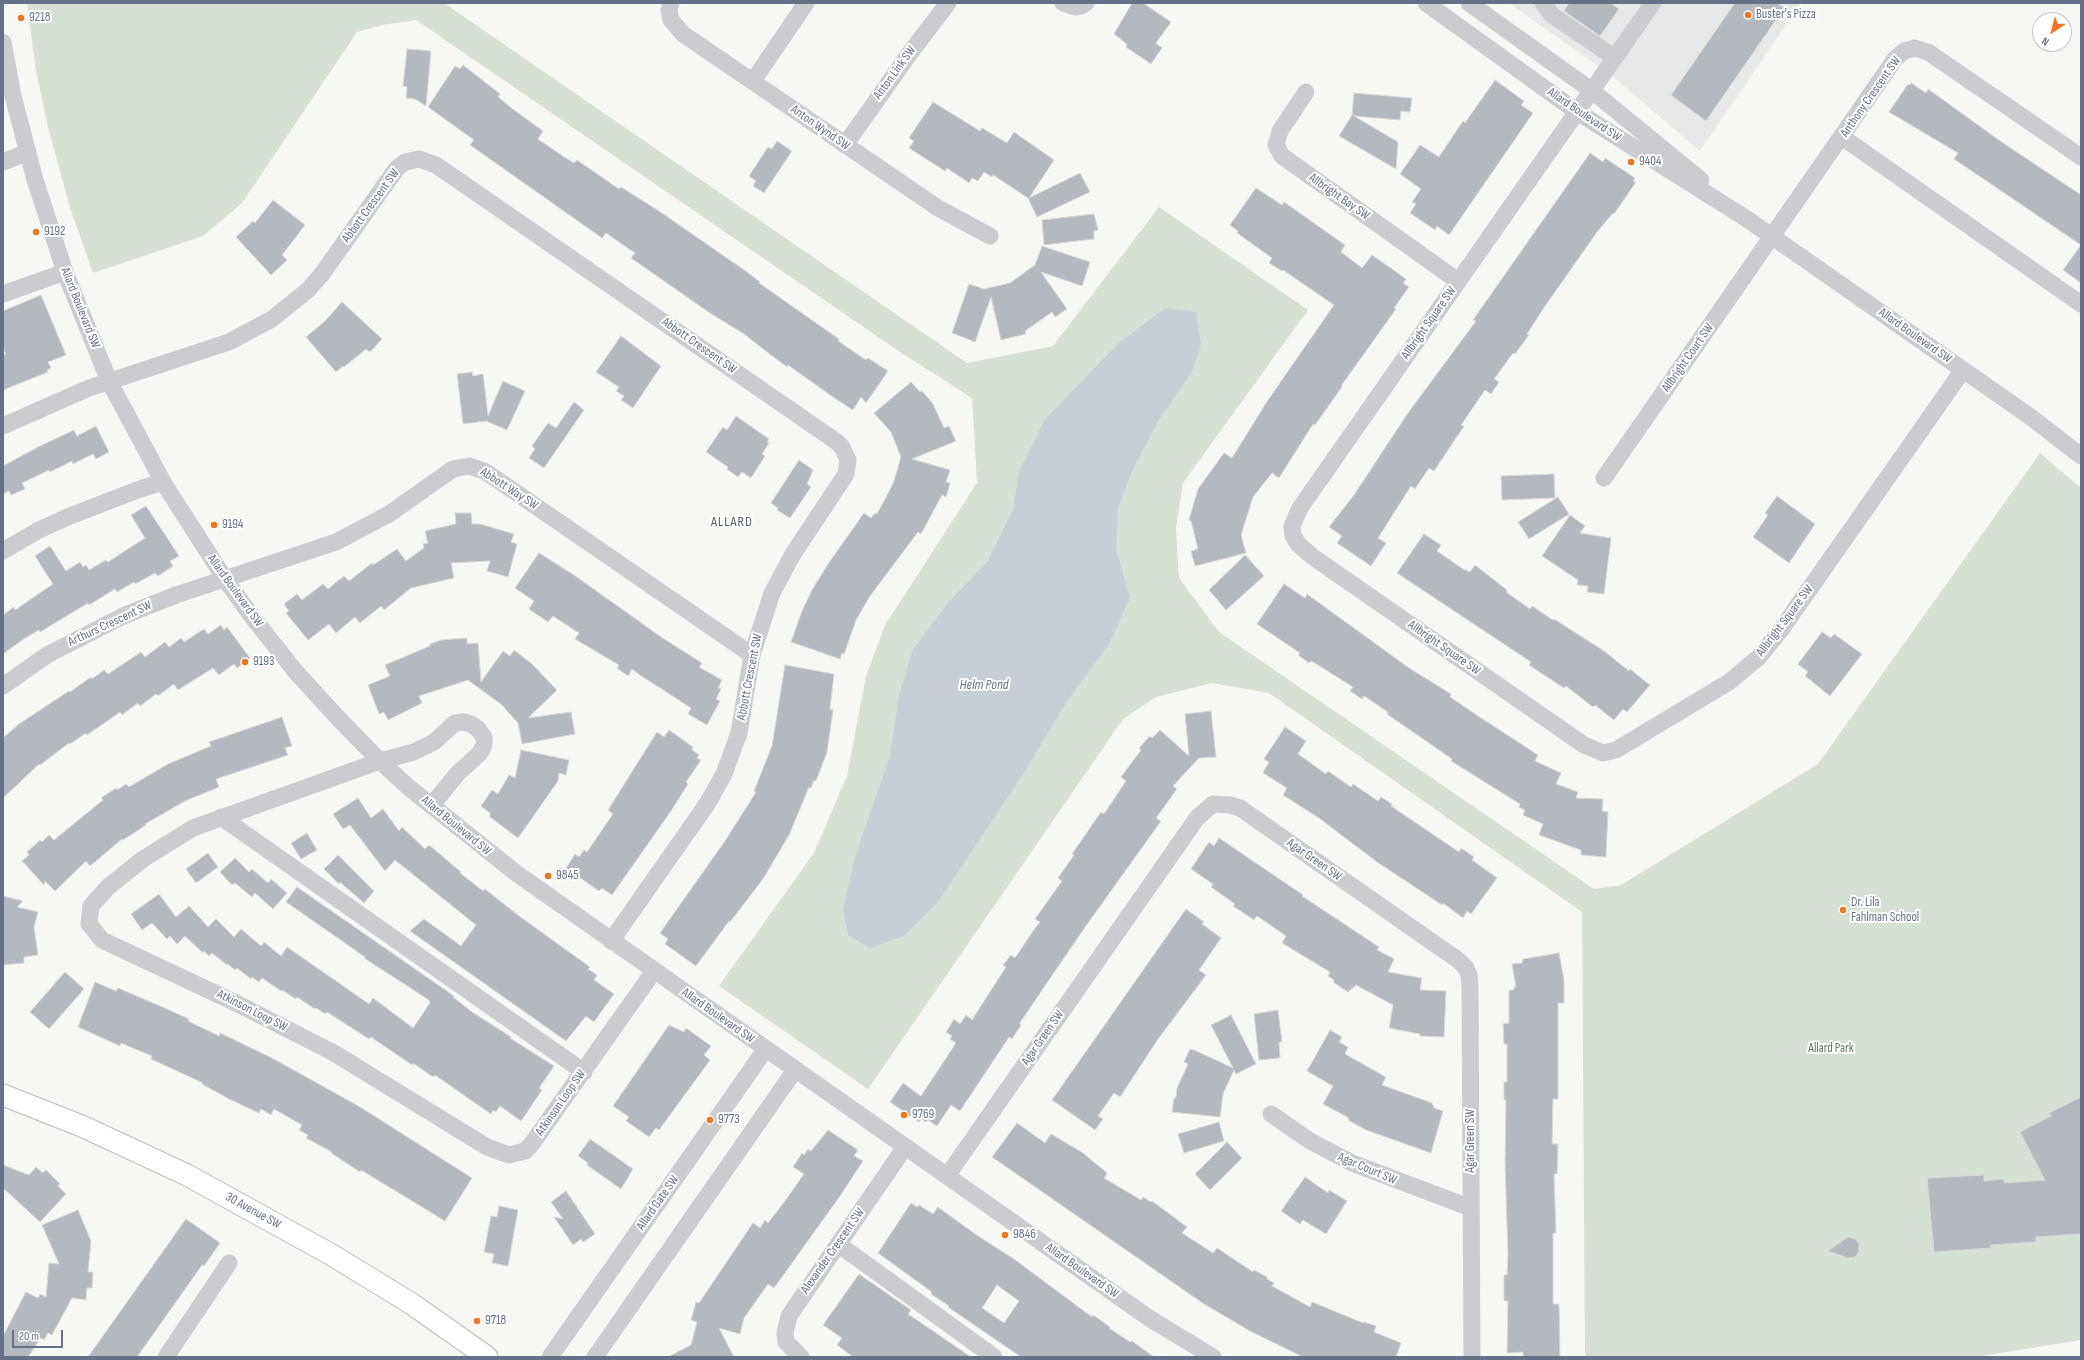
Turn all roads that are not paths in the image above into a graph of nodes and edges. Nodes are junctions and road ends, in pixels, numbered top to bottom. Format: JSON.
{"nodes":[{"id":1,"x":672,"y":3,"type":"edge"},
{"id":2,"x":806,"y":3,"type":"edge"},
{"id":3,"x":948,"y":3,"type":"edge"},
{"id":4,"x":1063,"y":3,"type":"edge"},
{"id":5,"x":1086,"y":3,"type":"edge"},
{"id":6,"x":1426,"y":3,"type":"edge"},
{"id":7,"x":1469,"y":3,"type":"edge"},
{"id":8,"x":1543,"y":3,"type":"edge"},
{"id":9,"x":1653,"y":3,"type":"edge"},
{"id":10,"x":1454,"y":24,"type":"junction"},
{"id":11,"x":3,"y":42,"type":"edge"},
{"id":12,"x":1614,"y":57,"type":"junction"},
{"id":13,"x":753,"y":81,"type":"junction"},
{"id":14,"x":1591,"y":90,"type":"junction"},
{"id":15,"x":1306,"y":92,"type":"dead end"},
{"id":16,"x":1576,"y":111,"type":"junction"},
{"id":17,"x":1842,"y":137,"type":"junction"},
{"id":18,"x":845,"y":145,"type":"junction"},
{"id":19,"x":28,"y":152,"type":"junction"},
{"id":20,"x":2081,"y":157,"type":"edge"},
{"id":21,"x":3,"y":162,"type":"edge"},
{"id":22,"x":1747,"y":219,"type":"junction"},
{"id":23,"x":990,"y":236,"type":"dead end"},
{"id":24,"x":1772,"y":237,"type":"junction"},
{"id":25,"x":65,"y":272,"type":"junction"},
{"id":26,"x":1458,"y":281,"type":"junction"},
{"id":27,"x":3,"y":294,"type":"edge"},
{"id":28,"x":2081,"y":304,"type":"edge"},
{"id":29,"x":1963,"y":370,"type":"junction"},
{"id":30,"x":109,"y":381,"type":"junction"},
{"id":31,"x":3,"y":426,"type":"edge"},
{"id":32,"x":2081,"y":456,"type":"edge"},
{"id":33,"x":1604,"y":478,"type":"dead end"},
{"id":34,"x":163,"y":482,"type":"junction"},
{"id":35,"x":3,"y":551,"type":"edge"},
{"id":36,"x":225,"y":579,"type":"junction"},
{"id":37,"x":752,"y":655,"type":"junction"},
{"id":38,"x":3,"y":686,"type":"edge"},
{"id":39,"x":380,"y":761,"type":"junction"},
{"id":40,"x":431,"y":806,"type":"junction"},
{"id":41,"x":221,"y":817,"type":"junction"},
{"id":42,"x":611,"y":941,"type":"junction"},
{"id":43,"x":654,"y":971,"type":"junction"},
{"id":44,"x":766,"y":1050,"type":"junction"},
{"id":45,"x":795,"y":1070,"type":"junction"},
{"id":46,"x":584,"y":1072,"type":"junction"},
{"id":47,"x":3,"y":1095,"type":"edge"},
{"id":48,"x":1271,"y":1114,"type":"dead end"},
{"id":49,"x":905,"y":1147,"type":"junction"},
{"id":50,"x":947,"y":1176,"type":"junction"},
{"id":51,"x":1471,"y":1208,"type":"junction"},
{"id":52,"x":838,"y":1244,"type":"junction"},
{"id":53,"x":229,"y":1263,"type":"dead end"},
{"id":54,"x":166,"y":1357,"type":"edge"},
{"id":55,"x":487,"y":1357,"type":"edge"},
{"id":56,"x":550,"y":1357,"type":"edge"},
{"id":57,"x":595,"y":1357,"type":"edge"},
{"id":58,"x":801,"y":1357,"type":"edge"},
{"id":59,"x":994,"y":1357,"type":"edge"},
{"id":60,"x":1213,"y":1357,"type":"edge"},
{"id":61,"x":1472,"y":1357,"type":"edge"}],
"edges":[{"from":1,"to":13,"type":"street","name":"Anton Wynd SW"},
{"from":2,"to":13,"type":"street"},
{"from":3,"to":18,"type":"street","name":"Anton Link SW"},
{"from":4,"to":5,"type":"street"},
{"from":6,"to":10,"type":"street","name":"Allard Boulevard SW"},
{"from":7,"to":10,"type":"street"},
{"from":7,"to":14,"type":"street","name":"Allard Boulevard SW"},
{"from":8,"to":12,"type":"street"},
{"from":9,"to":12,"type":"street","name":"Allbright Square SW"},
{"from":10,"to":16,"type":"street","name":"Allard Boulevard SW"},
{"from":11,"to":19,"type":"street","name":"Allard Boulevard SW"},
{"from":12,"to":14,"type":"street","name":"Allbright Square SW"},
{"from":13,"to":18,"type":"street","name":"Anton Wynd SW"},
{"from":14,"to":16,"type":"street","name":"Allbright Square SW"},
{"from":14,"to":22,"type":"street","name":"Allard Boulevard SW"},
{"from":15,"to":26,"type":"street","name":"Allbright Bay SW"},
{"from":16,"to":22,"type":"street","name":"Allard Boulevard SW"},
{"from":16,"to":26,"type":"street","name":"Allbright Square SW"},
{"from":17,"to":20,"type":"street","name":"Anthony Crescent SW"},
{"from":17,"to":24,"type":"street","name":"Anthony Crescent SW"},
{"from":17,"to":28,"type":"street"},
{"from":18,"to":23,"type":"street","name":"Anton Wynd SW"},
{"from":19,"to":21,"type":"street"},
{"from":19,"to":25,"type":"street","name":"Allard Boulevard SW"},
{"from":22,"to":24,"type":"street","name":"Allard Boulevard SW"},
{"from":24,"to":29,"type":"street","name":"Allard Boulevard SW"},
{"from":24,"to":33,"type":"street","name":"Allbright Court SW"},
{"from":25,"to":27,"type":"street"},
{"from":25,"to":30,"type":"street","name":"Allard Boulevard SW"},
{"from":26,"to":29,"type":"street","name":"Allbright Square SW"},
{"from":29,"to":32,"type":"street","name":"Allard Boulevard SW"},
{"from":30,"to":31,"type":"street"},
{"from":30,"to":34,"type":"street","name":"Allard Boulevard SW"},
{"from":30,"to":37,"type":"street","name":"Abbott Crescent SW"},
{"from":34,"to":35,"type":"street"},
{"from":34,"to":36,"type":"street","name":"Allard Boulevard SW"},
{"from":36,"to":37,"type":"street","name":"Abbott Way SW"},
{"from":36,"to":38,"type":"street","name":"Arthurs Crescent SW"},
{"from":36,"to":39,"type":"street","name":"Allard Boulevard SW"},
{"from":37,"to":42,"type":"street","name":"Abbott Crescent SW"},
{"from":39,"to":40,"type":"street","name":"Allard Boulevard SW"},
{"from":39,"to":40,"type":"street","name":"Atkinson Loop SW"},
{"from":39,"to":41,"type":"street","name":"Atkinson Loop SW"},
{"from":40,"to":42,"type":"street","name":"Allard Boulevard SW"},
{"from":41,"to":46,"type":"street"},
{"from":41,"to":46,"type":"street","name":"Atkinson Loop SW"},
{"from":42,"to":43,"type":"street","name":"Allard Boulevard SW"},
{"from":43,"to":44,"type":"street","name":"Allard Boulevard SW"},
{"from":43,"to":46,"type":"street","name":"Atkinson Loop SW"},
{"from":44,"to":45,"type":"street","name":"Allard Boulevard SW"},
{"from":44,"to":56,"type":"street","name":"Allard Gate SW"},
{"from":45,"to":49,"type":"street","name":"Allard Boulevard SW"},
{"from":45,"to":57,"type":"street"},
{"from":47,"to":55,"type":"main road","name":"30 Avenue SW"},
{"from":48,"to":51,"type":"street","name":"Agar Court SW"},
{"from":49,"to":50,"type":"street","name":"Allard Boulevard SW"},
{"from":49,"to":52,"type":"street","name":"Alexander Crescent SW"},
{"from":50,"to":51,"type":"street","name":"Agar Green SW"},
{"from":50,"to":60,"type":"street","name":"Allard Boulevard SW"},
{"from":51,"to":61,"type":"street","name":"Agar Green SW"},
{"from":52,"to":58,"type":"street","name":"Alexander Crescent SW"},
{"from":52,"to":59,"type":"street"},
{"from":53,"to":54,"type":"street"}]}
